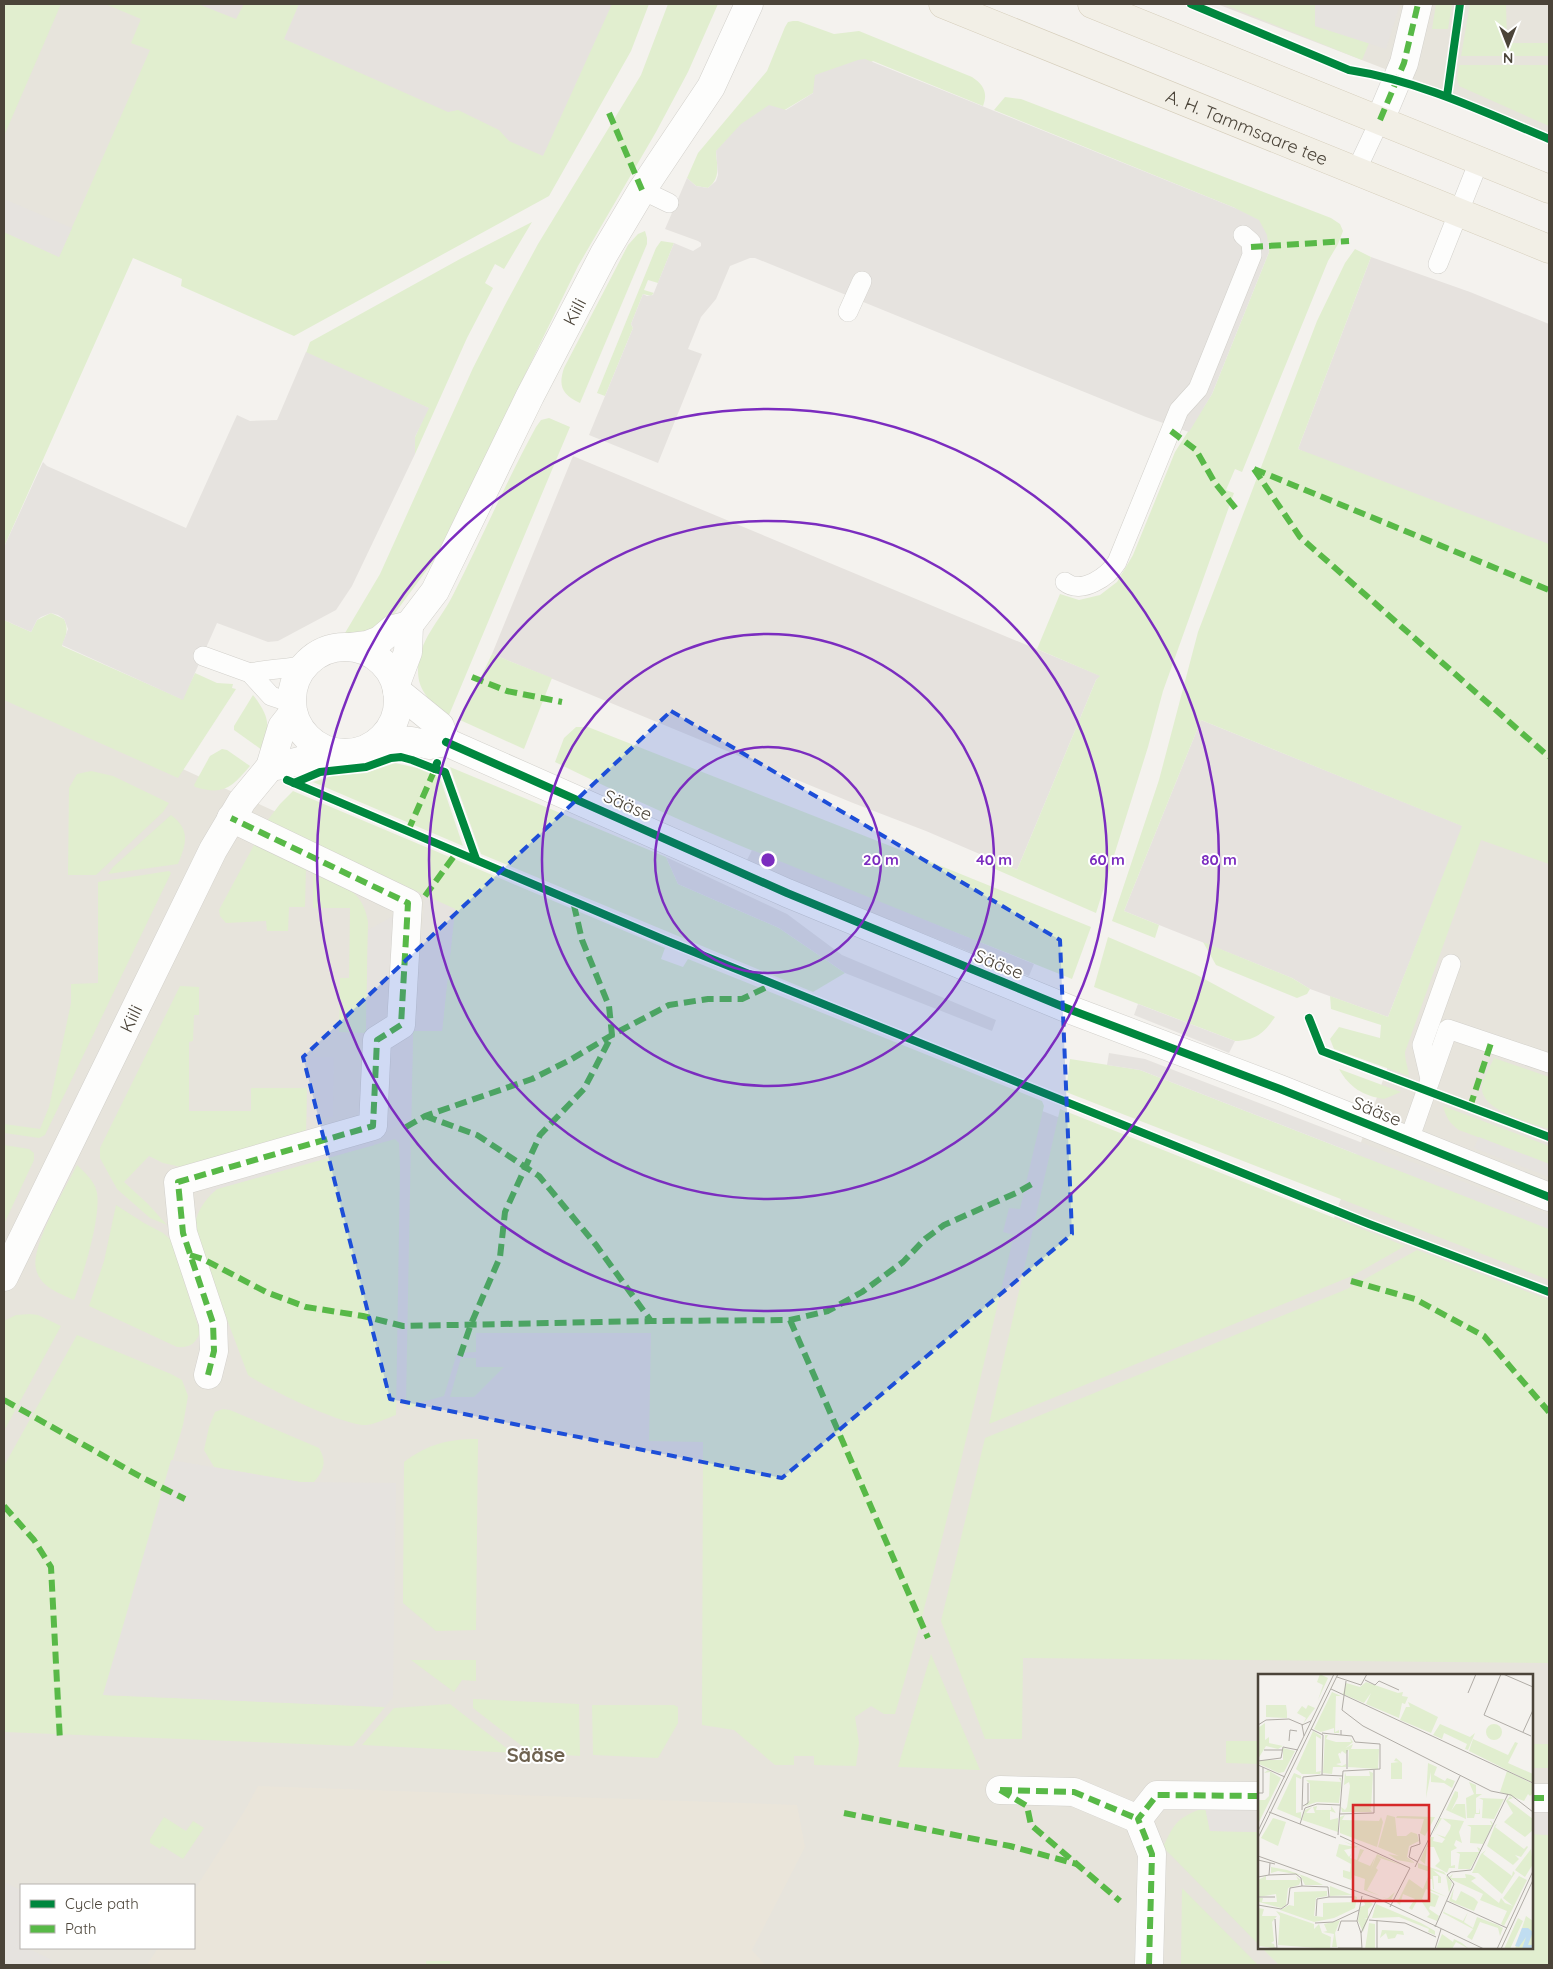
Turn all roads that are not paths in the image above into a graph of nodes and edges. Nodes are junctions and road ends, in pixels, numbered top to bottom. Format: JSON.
{"nodes":[{"id":1,"x":749,"y":4,"type":"edge"},
{"id":2,"x":943,"y":4,"type":"edge"},
{"id":3,"x":1092,"y":4,"type":"edge"},
{"id":4,"x":1418,"y":4,"type":"edge"},
{"id":5,"x":1380,"y":120,"type":"junction"},
{"id":6,"x":1478,"y":161,"type":"junction"},
{"id":7,"x":1356,"y":171,"type":"junction"},
{"id":8,"x":1549,"y":189,"type":"edge"},
{"id":9,"x":642,"y":190,"type":"junction"},
{"id":10,"x":669,"y":203,"type":"dead end"},
{"id":11,"x":1458,"y":212,"type":"junction"},
{"id":12,"x":1243,"y":235,"type":"dead end"},
{"id":13,"x":1549,"y":249,"type":"edge"},
{"id":14,"x":1438,"y":264,"type":"dead end"},
{"id":15,"x":862,"y":282,"type":"dead end"},
{"id":16,"x":848,"y":312,"type":"dead end"},
{"id":17,"x":1065,"y":582,"type":"dead end"},
{"id":18,"x":409,"y":625,"type":"junction"},
{"id":19,"x":351,"y":647,"type":"junction"},
{"id":20,"x":203,"y":656,"type":"dead end"},
{"id":21,"x":305,"y":665,"type":"junction"},
{"id":22,"x":250,"y":673,"type":"junction"},
{"id":23,"x":396,"y":688,"type":"junction"},
{"id":24,"x":292,"y":708,"type":"junction"},
{"id":25,"x":446,"y":742,"type":"junction"},
{"id":26,"x":376,"y":744,"type":"junction"},
{"id":27,"x":334,"y":752,"type":"junction"},
{"id":28,"x":270,"y":768,"type":"junction"},
{"id":29,"x":231,"y":818,"type":"junction"},
{"id":30,"x":1451,"y":964,"type":"dead end"},
{"id":31,"x":1549,"y":1063,"type":"edge"},
{"id":32,"x":1430,"y":1079,"type":"junction"},
{"id":33,"x":1409,"y":1140,"type":"junction"},
{"id":34,"x":1549,"y":1197,"type":"edge"},
{"id":35,"x":4,"y":1277,"type":"edge"},
{"id":36,"x":208,"y":1375,"type":"dead end"},
{"id":37,"x":1000,"y":1790,"type":"dead end"},
{"id":38,"x":1258,"y":1796,"type":"edge"},
{"id":39,"x":1533,"y":1798,"type":"edge"},
{"id":40,"x":1549,"y":1798,"type":"edge"},
{"id":41,"x":1138,"y":1819,"type":"junction"},
{"id":42,"x":1149,"y":1965,"type":"edge"}],
"edges":[{"from":1,"to":9,"type":"street","name":"Kiili"},
{"from":2,"to":7,"type":"main road","name":"A. H. Tammsaare tee"},
{"from":3,"to":5,"type":"main road"},
{"from":4,"to":5,"type":"street"},
{"from":5,"to":6,"type":"main road"},
{"from":5,"to":7,"type":"lane"},
{"from":6,"to":8,"type":"main road"},
{"from":6,"to":11,"type":"lane"},
{"from":7,"to":11,"type":"main road","name":"A. H. Tammsaare tee"},
{"from":9,"to":10,"type":"lane"},
{"from":9,"to":18,"type":"street","name":"Kiili"},
{"from":11,"to":13,"type":"main road","name":"A. H. Tammsaare tee"},
{"from":11,"to":14,"type":"lane"},
{"from":12,"to":17,"type":"lane"},
{"from":15,"to":16,"type":"lane"},
{"from":18,"to":19,"type":"street"},
{"from":18,"to":23,"type":"street"},
{"from":19,"to":21,"type":"street"},
{"from":19,"to":23,"type":"street"},
{"from":20,"to":22,"type":"lane"},
{"from":21,"to":22,"type":"lane"},
{"from":21,"to":24,"type":"street"},
{"from":22,"to":24,"type":"lane"},
{"from":23,"to":25,"type":"street"},
{"from":23,"to":26,"type":"street"},
{"from":24,"to":27,"type":"street"},
{"from":24,"to":28,"type":"street"},
{"from":25,"to":26,"type":"street"},
{"from":25,"to":33,"type":"street","name":"Sääse"},
{"from":26,"to":27,"type":"street"},
{"from":27,"to":28,"type":"street"},
{"from":28,"to":29,"type":"street","name":"Kiili"},
{"from":29,"to":35,"type":"street","name":"Kiili"},
{"from":29,"to":36,"type":"street"},
{"from":30,"to":32,"type":"lane"},
{"from":31,"to":32,"type":"lane"},
{"from":32,"to":33,"type":"lane"},
{"from":33,"to":34,"type":"street","name":"Sääse"},
{"from":37,"to":41,"type":"street"},
{"from":38,"to":41,"type":"street"},
{"from":39,"to":40,"type":"street"},
{"from":41,"to":42,"type":"street"}]}
